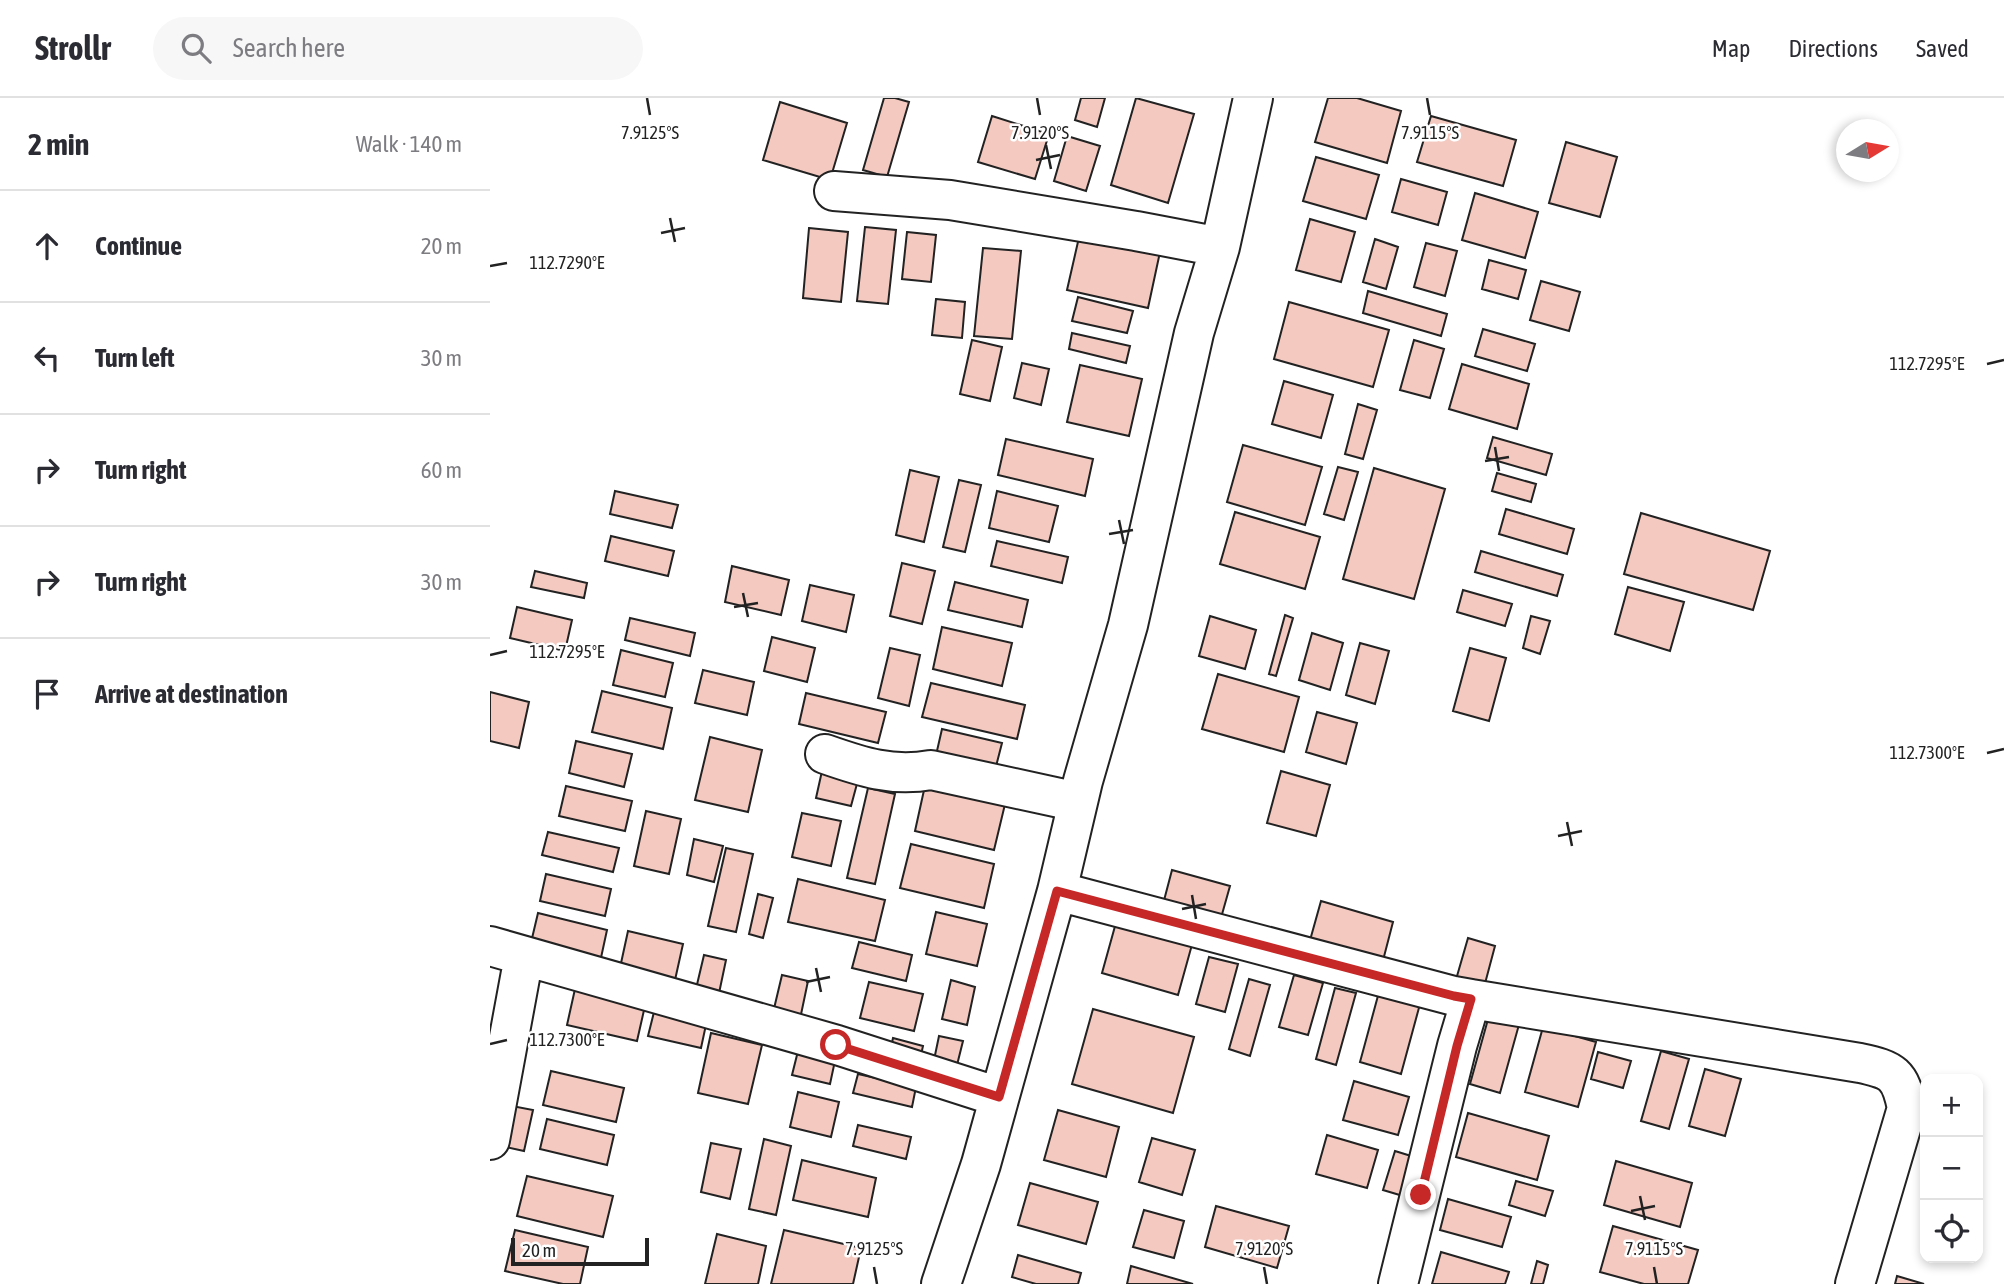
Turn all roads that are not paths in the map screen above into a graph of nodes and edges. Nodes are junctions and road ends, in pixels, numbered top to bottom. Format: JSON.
{"nodes":[{"id":1,"x":1254,"y":98,"type":"edge"},
{"id":2,"x":834,"y":191,"type":"dead end"},
{"id":3,"x":1220,"y":247,"type":"junction"},
{"id":4,"x":825,"y":754,"type":"dead end"},
{"id":5,"x":1078,"y":803,"type":"junction"},
{"id":6,"x":1057,"y":891,"type":"junction"},
{"id":7,"x":507,"y":951,"type":"edge"},
{"id":8,"x":1471,"y":999,"type":"junction"},
{"id":9,"x":999,"y":1097,"type":"junction"},
{"id":10,"x":490,"y":1140,"type":"edge"},
{"id":11,"x":941,"y":1284,"type":"edge"},
{"id":12,"x":1398,"y":1284,"type":"edge"},
{"id":13,"x":1855,"y":1284,"type":"edge"}],
"edges":[{"from":1,"to":3,"type":"street"},
{"from":2,"to":3,"type":"street"},
{"from":3,"to":5,"type":"street"},
{"from":4,"to":5,"type":"street"},
{"from":5,"to":6,"type":"street"},
{"from":6,"to":8,"type":"street"},
{"from":6,"to":9,"type":"street"},
{"from":7,"to":9,"type":"street"},
{"from":7,"to":10,"type":"street"},
{"from":8,"to":12,"type":"street"},
{"from":8,"to":13,"type":"street"},
{"from":9,"to":11,"type":"street"}]}
